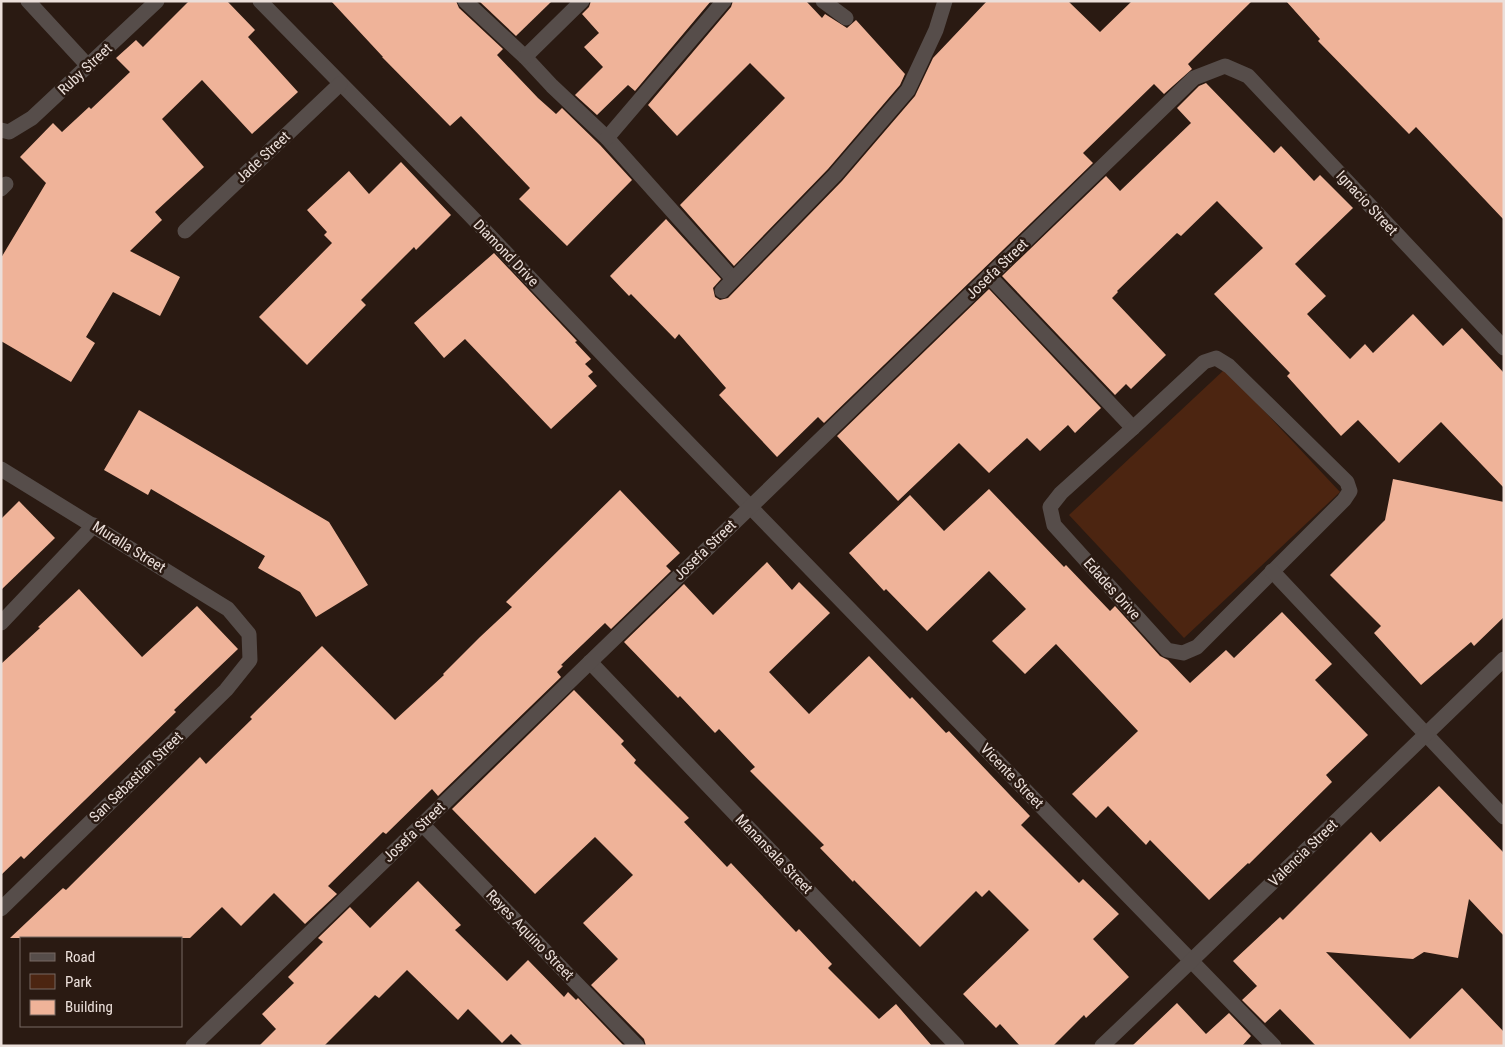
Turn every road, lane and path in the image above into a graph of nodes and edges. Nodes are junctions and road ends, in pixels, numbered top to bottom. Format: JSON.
{"nodes":[{"id":1,"x":28,"y":1,"type":"edge"},
{"id":2,"x":157,"y":1,"type":"edge"},
{"id":3,"x":260,"y":1,"type":"edge"},
{"id":4,"x":464,"y":1,"type":"edge"},
{"id":5,"x":582,"y":1,"type":"edge"},
{"id":6,"x":724,"y":1,"type":"edge"},
{"id":7,"x":823,"y":1,"type":"edge"},
{"id":8,"x":945,"y":1,"type":"edge"},
{"id":9,"x":846,"y":18,"type":"dead end"},
{"id":10,"x":525,"y":57,"type":"junction"},
{"id":11,"x":88,"y":66,"type":"junction"},
{"id":12,"x":1225,"y":66,"type":"joint"},
{"id":13,"x":340,"y":84,"type":"junction"},
{"id":14,"x":5,"y":131,"type":"edge"},
{"id":15,"x":607,"y":138,"type":"junction"},
{"id":16,"x":185,"y":230,"type":"dead end"},
{"id":17,"x":989,"y":276,"type":"junction"},
{"id":18,"x":733,"y":279,"type":"junction"},
{"id":19,"x":722,"y":291,"type":"dead end"},
{"id":20,"x":1504,"y":348,"type":"edge"},
{"id":21,"x":1133,"y":428,"type":"junction"},
{"id":22,"x":1,"y":469,"type":"edge"},
{"id":23,"x":750,"y":507,"type":"junction"},
{"id":24,"x":94,"y":526,"type":"junction"},
{"id":25,"x":1272,"y":571,"type":"junction"},
{"id":26,"x":1,"y":623,"type":"edge"},
{"id":27,"x":249,"y":634,"type":"joint"},
{"id":28,"x":1504,"y":659,"type":"edge"},
{"id":29,"x":590,"y":662,"type":"junction"},
{"id":30,"x":1426,"y":734,"type":"junction"},
{"id":31,"x":1504,"y":817,"type":"edge"},
{"id":32,"x":422,"y":824,"type":"junction"},
{"id":33,"x":1,"y":909,"type":"edge"},
{"id":34,"x":1192,"y":961,"type":"junction"},
{"id":35,"x":193,"y":1046,"type":"edge"},
{"id":36,"x":637,"y":1046,"type":"edge"},
{"id":37,"x":957,"y":1046,"type":"edge"},
{"id":38,"x":1102,"y":1046,"type":"edge"},
{"id":39,"x":1274,"y":1046,"type":"edge"}],
"edges":[{"from":1,"to":11,"type":"street"},
{"from":2,"to":11,"type":"street","name":"Ruby Street"},
{"from":3,"to":13,"type":"street","name":"Diamond Drive"},
{"from":4,"to":10,"type":"street"},
{"from":5,"to":10,"type":"street"},
{"from":6,"to":15,"type":"street"},
{"from":7,"to":9,"type":"street"},
{"from":8,"to":18,"type":"street"},
{"from":10,"to":15,"type":"street"},
{"from":11,"to":14,"type":"street","name":"Ruby Street"},
{"from":12,"to":17,"type":"street","name":"Josefa Street"},
{"from":12,"to":20,"type":"street","name":"Ignacio Street"},
{"from":13,"to":16,"type":"street","name":"Jade Street"},
{"from":13,"to":23,"type":"street","name":"Diamond Drive"},
{"from":15,"to":18,"type":"street"},
{"from":17,"to":21,"type":"street"},
{"from":17,"to":23,"type":"street","name":"Josefa Street"},
{"from":18,"to":19,"type":"street"},
{"from":21,"to":25,"type":"street","name":"Edades Drive"},
{"from":21,"to":25,"type":"street","name":"Edades Drive"},
{"from":22,"to":24,"type":"street","name":"Muralla Street"},
{"from":23,"to":29,"type":"street","name":"Josefa Street"},
{"from":23,"to":34,"type":"street","name":"Vicente Street"},
{"from":24,"to":26,"type":"street"},
{"from":24,"to":27,"type":"street","name":"Muralla Street"},
{"from":25,"to":30,"type":"street"},
{"from":27,"to":33,"type":"street","name":"San Sebastian Street"},
{"from":28,"to":30,"type":"street","name":"Valencia Street"},
{"from":29,"to":32,"type":"street","name":"Josefa Street"},
{"from":29,"to":37,"type":"street","name":"Manansala Street"},
{"from":30,"to":31,"type":"street"},
{"from":30,"to":34,"type":"street","name":"Valencia Street"},
{"from":32,"to":35,"type":"street","name":"Josefa Street"},
{"from":32,"to":36,"type":"street","name":"Reyes Aquino Street"},
{"from":34,"to":38,"type":"street","name":"Valencia Street"},
{"from":34,"to":39,"type":"street","name":"Vicente Street"}]}
